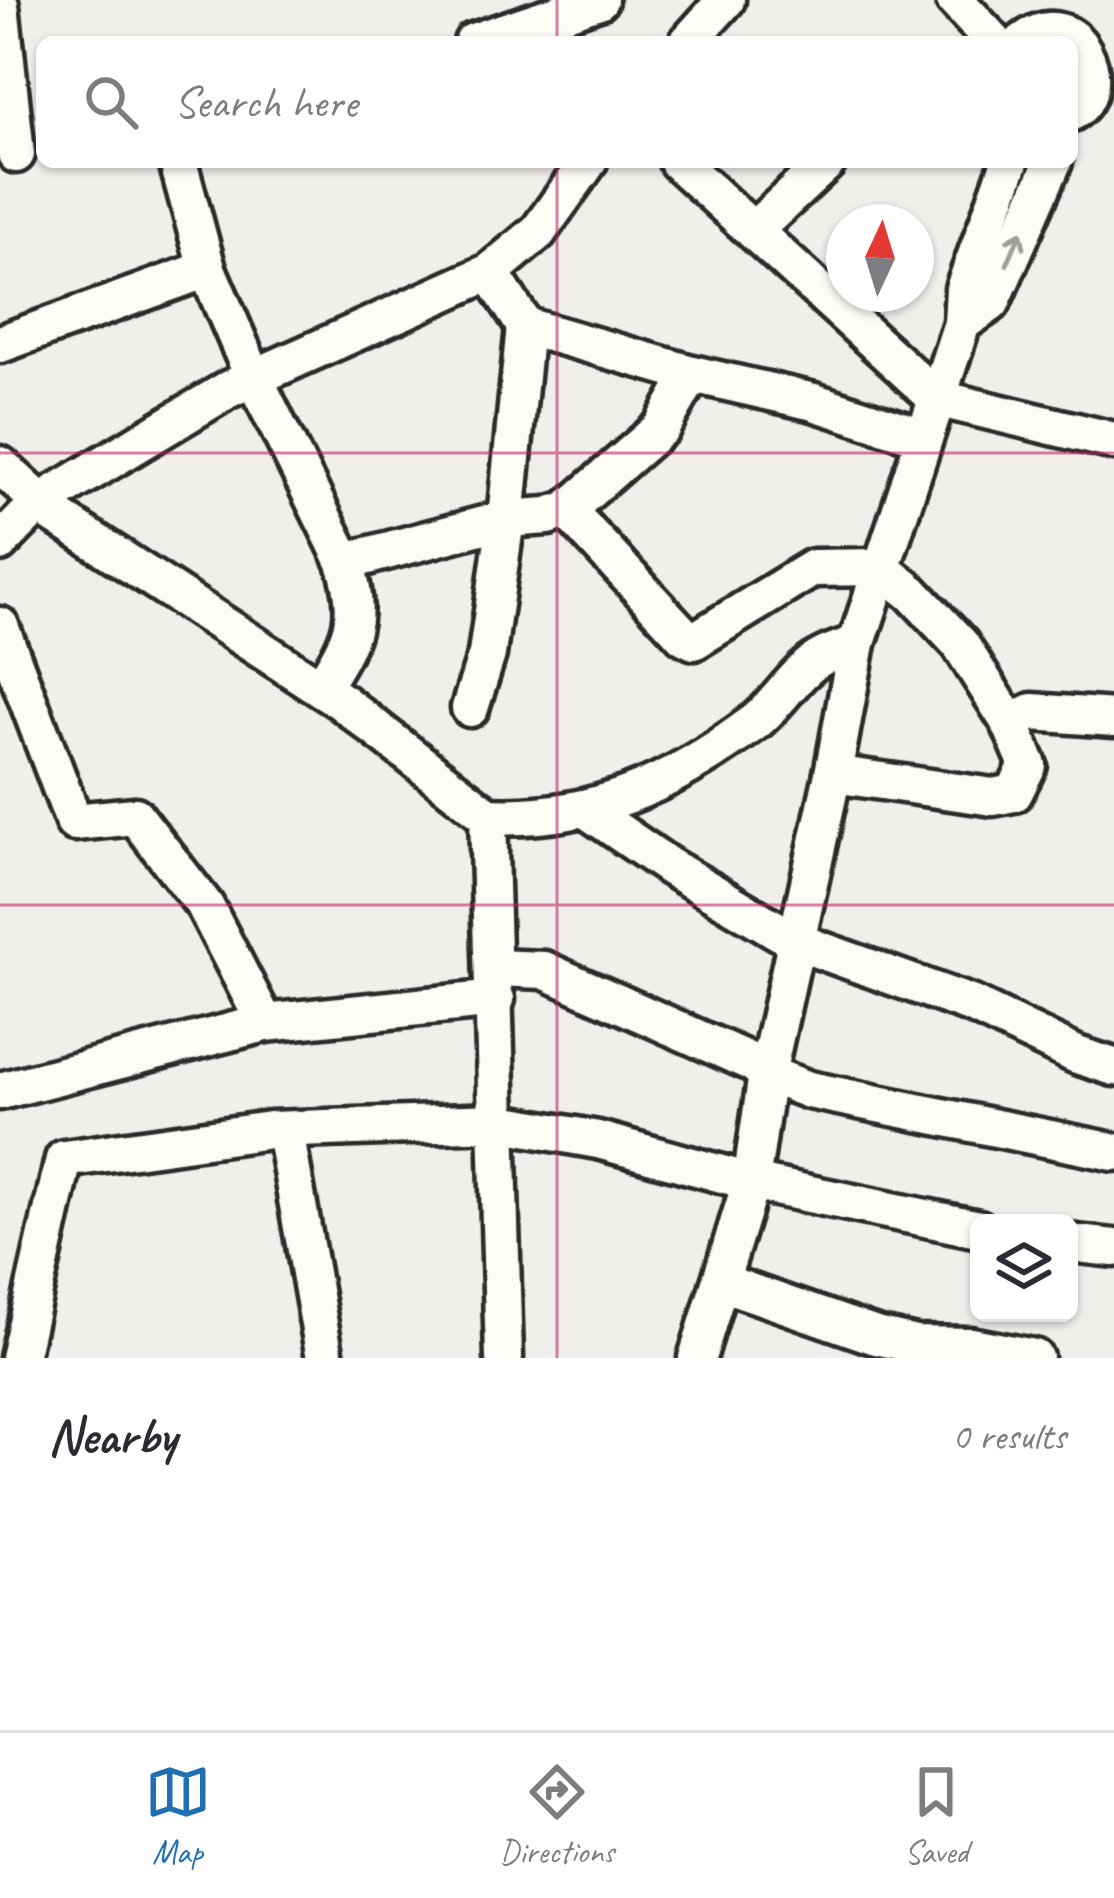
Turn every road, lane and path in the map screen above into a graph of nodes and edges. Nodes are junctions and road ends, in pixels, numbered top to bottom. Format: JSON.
{"nodes":[{"id":1,"x":599,"y":0,"type":"edge"},
{"id":2,"x":726,"y":0,"type":"edge"},
{"id":3,"x":1022,"y":0,"type":"edge"},
{"id":4,"x":0,"y":5,"type":"edge"},
{"id":5,"x":1060,"y":20,"type":"junction"},
{"id":6,"x":491,"y":36,"type":"edge"},
{"id":7,"x":693,"y":36,"type":"edge"},
{"id":8,"x":1029,"y":36,"type":"edge"},
{"id":9,"x":1111,"y":53,"type":"edge"},
{"id":10,"x":4,"y":81,"type":"edge"},
{"id":11,"x":1086,"y":113,"type":"edge"},
{"id":12,"x":19,"y":153,"type":"edge"},
{"id":13,"x":180,"y":168,"type":"edge"},
{"id":14,"x":584,"y":168,"type":"edge"},
{"id":15,"x":685,"y":168,"type":"edge"},
{"id":16,"x":821,"y":168,"type":"edge"},
{"id":17,"x":1008,"y":168,"type":"edge"},
{"id":18,"x":1050,"y":168,"type":"edge"},
{"id":19,"x":754,"y":230,"type":"junction"},
{"id":20,"x":207,"y":269,"type":"junction"},
{"id":21,"x":490,"y":272,"type":"junction"},
{"id":22,"x":962,"y":323,"type":"junction"},
{"id":23,"x":525,"y":326,"type":"junction"},
{"id":24,"x":0,"y":344,"type":"edge"},
{"id":25,"x":692,"y":374,"type":"junction"},
{"id":26,"x":253,"y":376,"type":"junction"},
{"id":27,"x":936,"y":398,"type":"junction"},
{"id":28,"x":923,"y":437,"type":"junction"},
{"id":29,"x":1114,"y":441,"type":"edge"},
{"id":30,"x":0,"y":465,"type":"edge"},
{"id":31,"x":39,"y":503,"type":"junction"},
{"id":32,"x":568,"y":510,"type":"junction"},
{"id":33,"x":506,"y":518,"type":"junction"},
{"id":34,"x":0,"y":543,"type":"edge"},
{"id":35,"x":345,"y":562,"type":"junction"},
{"id":36,"x":879,"y":567,"type":"junction"},
{"id":37,"x":0,"y":626,"type":"edge"},
{"id":38,"x":857,"y":643,"type":"junction"},
{"id":39,"x":322,"y":688,"type":"junction"},
{"id":40,"x":470,"y":708,"type":"dead end"},
{"id":41,"x":1114,"y":718,"type":"edge"},
{"id":42,"x":1010,"y":723,"type":"junction"},
{"id":43,"x":833,"y":774,"type":"junction"},
{"id":44,"x":586,"y":810,"type":"junction"},
{"id":45,"x":488,"y":816,"type":"junction"},
{"id":46,"x":795,"y":941,"type":"junction"},
{"id":47,"x":495,"y":983,"type":"junction"},
{"id":48,"x":265,"y":1023,"type":"junction"},
{"id":49,"x":1114,"y":1067,"type":"edge"},
{"id":50,"x":766,"y":1075,"type":"junction"},
{"id":51,"x":0,"y":1091,"type":"edge"},
{"id":52,"x":496,"y":1122,"type":"junction"},
{"id":53,"x":285,"y":1130,"type":"junction"},
{"id":54,"x":1114,"y":1152,"type":"edge"},
{"id":55,"x":751,"y":1182,"type":"junction"},
{"id":56,"x":970,"y":1226,"type":"edge"},
{"id":57,"x":1078,"y":1244,"type":"edge"},
{"id":58,"x":1114,"y":1248,"type":"edge"},
{"id":59,"x":721,"y":1282,"type":"junction"},
{"id":60,"x":914,"y":1351,"type":"edge"},
{"id":61,"x":19,"y":1358,"type":"edge"},
{"id":62,"x":325,"y":1358,"type":"edge"},
{"id":63,"x":504,"y":1358,"type":"edge"},
{"id":64,"x":697,"y":1358,"type":"edge"},
{"id":65,"x":1034,"y":1358,"type":"edge"}],
"edges":[{"from":1,"to":6,"type":"street"},
{"from":2,"to":7,"type":"street"},
{"from":3,"to":5,"type":"street"},
{"from":4,"to":10,"type":"street"},
{"from":5,"to":8,"type":"street"},
{"from":5,"to":9,"type":"street"},
{"from":9,"to":11,"type":"street"},
{"from":10,"to":12,"type":"street"},
{"from":13,"to":20,"type":"street"},
{"from":14,"to":21,"type":"street"},
{"from":15,"to":19,"type":"street"},
{"from":16,"to":19,"type":"street"},
{"from":17,"to":22,"type":"street"},
{"from":22,"to":18,"type":"street","one_way":true},
{"from":19,"to":27,"type":"street"},
{"from":20,"to":24,"type":"street"},
{"from":20,"to":26,"type":"street"},
{"from":21,"to":23,"type":"street"},
{"from":21,"to":26,"type":"street"},
{"from":22,"to":27,"type":"street"},
{"from":23,"to":25,"type":"street"},
{"from":23,"to":33,"type":"street"},
{"from":25,"to":28,"type":"street"},
{"from":25,"to":32,"type":"street"},
{"from":26,"to":31,"type":"street"},
{"from":26,"to":35,"type":"street"},
{"from":27,"to":28,"type":"street"},
{"from":27,"to":29,"type":"street"},
{"from":28,"to":36,"type":"street"},
{"from":30,"to":31,"type":"street"},
{"from":31,"to":34,"type":"street"},
{"from":31,"to":39,"type":"street"},
{"from":32,"to":33,"type":"street"},
{"from":32,"to":36,"type":"street"},
{"from":33,"to":35,"type":"street"},
{"from":33,"to":40,"type":"street"},
{"from":35,"to":39,"type":"street"},
{"from":36,"to":38,"type":"street"},
{"from":36,"to":42,"type":"street"},
{"from":37,"to":48,"type":"street"},
{"from":38,"to":43,"type":"street"},
{"from":38,"to":44,"type":"street"},
{"from":39,"to":45,"type":"street"},
{"from":41,"to":42,"type":"street"},
{"from":42,"to":43,"type":"street"},
{"from":43,"to":46,"type":"street"},
{"from":44,"to":45,"type":"street"},
{"from":44,"to":46,"type":"street"},
{"from":45,"to":47,"type":"street"},
{"from":46,"to":49,"type":"street"},
{"from":46,"to":50,"type":"street"},
{"from":47,"to":48,"type":"street"},
{"from":47,"to":50,"type":"street"},
{"from":47,"to":52,"type":"street"},
{"from":48,"to":51,"type":"street"},
{"from":50,"to":54,"type":"street"},
{"from":50,"to":55,"type":"street"},
{"from":52,"to":53,"type":"street"},
{"from":52,"to":55,"type":"street"},
{"from":52,"to":63,"type":"street"},
{"from":53,"to":61,"type":"street"},
{"from":53,"to":62,"type":"street"},
{"from":55,"to":56,"type":"street"},
{"from":55,"to":59,"type":"street"},
{"from":57,"to":58,"type":"street"},
{"from":59,"to":60,"type":"street"},
{"from":59,"to":64,"type":"street"},
{"from":60,"to":65,"type":"street"}]}
